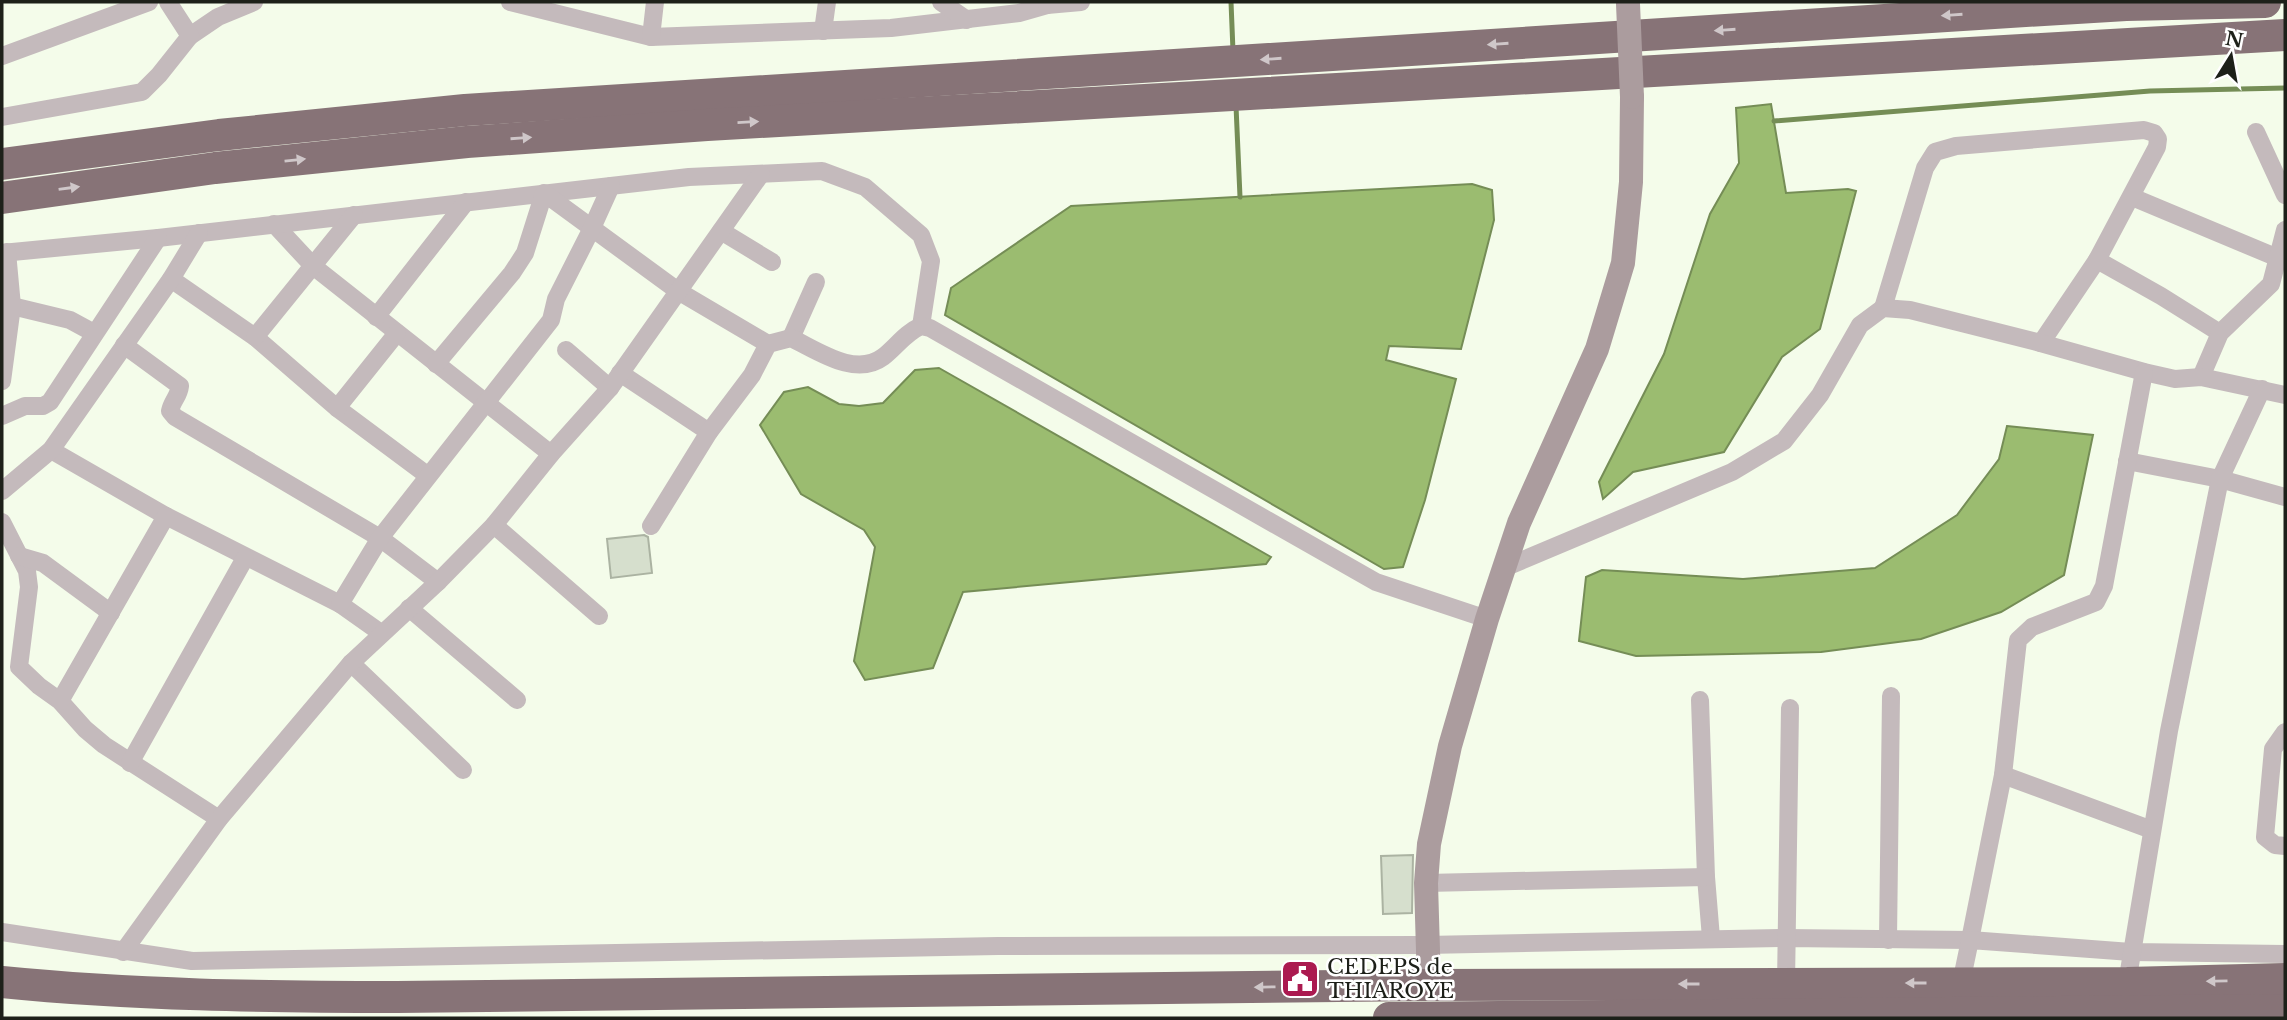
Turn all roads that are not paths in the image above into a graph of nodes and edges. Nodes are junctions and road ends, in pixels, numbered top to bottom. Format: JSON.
{"nodes":[{"id":1,"x":149,"y":2,"type":"edge"},
{"id":2,"x":168,"y":2,"type":"edge"},
{"id":3,"x":254,"y":2,"type":"edge"},
{"id":4,"x":510,"y":2,"type":"edge"},
{"id":5,"x":655,"y":2,"type":"edge"},
{"id":6,"x":827,"y":2,"type":"edge"},
{"id":7,"x":941,"y":2,"type":"edge"},
{"id":8,"x":1081,"y":2,"type":"edge"},
{"id":9,"x":2265,"y":2,"type":"edge"},
{"id":10,"x":1049,"y":3,"type":"edge"},
{"id":11,"x":1627,"y":3,"type":"edge"},
{"id":12,"x":2230,"y":3,"type":"edge"},
{"id":13,"x":967,"y":20,"type":"junction"},
{"id":14,"x":823,"y":31,"type":"junction"},
{"id":15,"x":2285,"y":35,"type":"edge"},
{"id":16,"x":190,"y":36,"type":"junction"},
{"id":17,"x":651,"y":37,"type":"junction"},
{"id":18,"x":2,"y":56,"type":"edge"},
{"id":19,"x":2,"y":117,"type":"edge"},
{"id":20,"x":2256,"y":131,"type":"dead end"},
{"id":21,"x":2,"y":164,"type":"edge"},
{"id":22,"x":761,"y":174,"type":"junction"},
{"id":23,"x":611,"y":186,"type":"junction"},
{"id":24,"x":544,"y":193,"type":"junction"},
{"id":25,"x":2285,"y":195,"type":"edge"},
{"id":26,"x":2132,"y":197,"type":"junction"},
{"id":27,"x":2,"y":198,"type":"edge"},
{"id":28,"x":466,"y":202,"type":"junction"},
{"id":29,"x":354,"y":215,"type":"junction"},
{"id":30,"x":274,"y":224,"type":"junction"},
{"id":31,"x":592,"y":228,"type":"junction"},
{"id":32,"x":2285,"y":230,"type":"edge"},
{"id":33,"x":721,"y":231,"type":"junction"},
{"id":34,"x":199,"y":233,"type":"junction"},
{"id":35,"x":158,"y":237,"type":"junction"},
{"id":36,"x":4,"y":253,"type":"edge"},
{"id":37,"x":2278,"y":258,"type":"junction"},
{"id":38,"x":2097,"y":260,"type":"junction"},
{"id":39,"x":772,"y":262,"type":"dead end"},
{"id":40,"x":313,"y":266,"type":"junction"},
{"id":41,"x":171,"y":279,"type":"junction"},
{"id":42,"x":816,"y":282,"type":"dead end"},
{"id":43,"x":2278,"y":287,"type":"edge"},
{"id":44,"x":678,"y":291,"type":"junction"},
{"id":45,"x":12,"y":306,"type":"junction"},
{"id":46,"x":1883,"y":308,"type":"junction"},
{"id":47,"x":376,"y":317,"type":"junction"},
{"id":48,"x":920,"y":326,"type":"junction"},
{"id":49,"x":94,"y":333,"type":"junction"},
{"id":50,"x":397,"y":333,"type":"junction"},
{"id":51,"x":2220,"y":333,"type":"junction"},
{"id":52,"x":255,"y":337,"type":"junction"},
{"id":53,"x":791,"y":338,"type":"junction"},
{"id":54,"x":2041,"y":343,"type":"junction"},
{"id":55,"x":768,"y":344,"type":"junction"},
{"id":56,"x":124,"y":345,"type":"junction"},
{"id":57,"x":566,"y":350,"type":"dead end"},
{"id":58,"x":436,"y":364,"type":"junction"},
{"id":59,"x":2144,"y":372,"type":"junction"},
{"id":60,"x":2201,"y":377,"type":"junction"},
{"id":61,"x":615,"y":380,"type":"junction"},
{"id":62,"x":2,"y":381,"type":"edge"},
{"id":63,"x":2262,"y":389,"type":"junction"},
{"id":64,"x":2285,"y":395,"type":"edge"},
{"id":65,"x":485,"y":403,"type":"junction"},
{"id":66,"x":337,"y":408,"type":"junction"},
{"id":67,"x":2,"y":416,"type":"edge"},
{"id":68,"x":709,"y":432,"type":"junction"},
{"id":69,"x":51,"y":450,"type":"junction"},
{"id":70,"x":551,"y":454,"type":"junction"},
{"id":71,"x":2127,"y":461,"type":"junction"},
{"id":72,"x":427,"y":475,"type":"junction"},
{"id":73,"x":2220,"y":479,"type":"junction"},
{"id":74,"x":2,"y":491,"type":"edge"},
{"id":75,"x":2285,"y":497,"type":"edge"},
{"id":76,"x":166,"y":516,"type":"junction"},
{"id":77,"x":2,"y":522,"type":"edge"},
{"id":78,"x":494,"y":525,"type":"junction"},
{"id":79,"x":651,"y":526,"type":"dead end"},
{"id":80,"x":380,"y":538,"type":"junction"},
{"id":81,"x":19,"y":555,"type":"junction"},
{"id":82,"x":245,"y":558,"type":"junction"},
{"id":83,"x":1504,"y":568,"type":"junction"},
{"id":84,"x":438,"y":582,"type":"junction"},
{"id":85,"x":340,"y":604,"type":"junction"},
{"id":86,"x":409,"y":608,"type":"junction"},
{"id":87,"x":111,"y":613,"type":"junction"},
{"id":88,"x":599,"y":616,"type":"dead end"},
{"id":89,"x":1487,"y":619,"type":"junction"},
{"id":90,"x":382,"y":634,"type":"junction"},
{"id":91,"x":351,"y":663,"type":"junction"},
{"id":92,"x":1891,"y":696,"type":"dead end"},
{"id":93,"x":517,"y":700,"type":"dead end"},
{"id":94,"x":1700,"y":700,"type":"dead end"},
{"id":95,"x":60,"y":701,"type":"junction"},
{"id":96,"x":1790,"y":708,"type":"dead end"},
{"id":97,"x":2285,"y":732,"type":"edge"},
{"id":98,"x":2279,"y":750,"type":"edge"},
{"id":99,"x":130,"y":763,"type":"junction"},
{"id":100,"x":463,"y":770,"type":"dead end"},
{"id":101,"x":2003,"y":775,"type":"junction"},
{"id":102,"x":219,"y":819,"type":"junction"},
{"id":103,"x":2152,"y":830,"type":"junction"},
{"id":104,"x":2285,"y":846,"type":"edge"},
{"id":105,"x":1706,"y":877,"type":"junction"},
{"id":106,"x":1426,"y":883,"type":"junction"},
{"id":107,"x":2,"y":932,"type":"edge"},
{"id":108,"x":1711,"y":938,"type":"junction"},
{"id":109,"x":1785,"y":938,"type":"junction"},
{"id":110,"x":1888,"y":940,"type":"junction"},
{"id":111,"x":1970,"y":940,"type":"junction"},
{"id":112,"x":1426,"y":945,"type":"junction"},
{"id":113,"x":123,"y":952,"type":"junction"},
{"id":114,"x":2285,"y":954,"type":"edge"},
{"id":115,"x":2129,"y":968,"type":"junction"},
{"id":116,"x":2285,"y":979,"type":"edge"},
{"id":117,"x":2,"y":982,"type":"edge"},
{"id":118,"x":1961,"y":983,"type":"junction"},
{"id":119,"x":1786,"y":984,"type":"junction"},
{"id":120,"x":1429,"y":985,"type":"junction"},
{"id":121,"x":2285,"y":1010,"type":"edge"},
{"id":122,"x":2080,"y":1015,"type":"edge"},
{"id":123,"x":1389,"y":1018,"type":"edge"},
{"id":124,"x":1424,"y":1018,"type":"edge"}],
"edges":[{"from":1,"to":18,"type":"street"},
{"from":2,"to":16,"type":"street"},
{"from":3,"to":16,"type":"street"},
{"from":4,"to":17,"type":"street"},
{"from":5,"to":17,"type":"street"},
{"from":6,"to":14,"type":"street"},
{"from":7,"to":13,"type":"street"},
{"from":8,"to":10,"type":"street"},
{"from":9,"to":12,"type":"highway"},
{"from":10,"to":13,"type":"street"},
{"from":11,"to":83,"type":"street","bridge":true},
{"from":12,"to":21,"type":"highway","one_way":true},
{"from":13,"to":14,"type":"street"},
{"from":14,"to":17,"type":"street"},
{"from":27,"to":15,"type":"highway","one_way":true},
{"from":16,"to":19,"type":"street"},
{"from":20,"to":25,"type":"street"},
{"from":22,"to":23,"type":"street"},
{"from":22,"to":33,"type":"street"},
{"from":22,"to":48,"type":"street"},
{"from":23,"to":24,"type":"street"},
{"from":23,"to":31,"type":"street"},
{"from":24,"to":28,"type":"street"},
{"from":24,"to":31,"type":"street"},
{"from":24,"to":58,"type":"street"},
{"from":26,"to":37,"type":"street"},
{"from":26,"to":38,"type":"street"},
{"from":26,"to":46,"type":"street"},
{"from":28,"to":29,"type":"street"},
{"from":28,"to":47,"type":"street"},
{"from":29,"to":30,"type":"street"},
{"from":29,"to":40,"type":"street"},
{"from":30,"to":34,"type":"street"},
{"from":30,"to":40,"type":"street"},
{"from":31,"to":44,"type":"street"},
{"from":31,"to":65,"type":"street"},
{"from":32,"to":37,"type":"street"},
{"from":33,"to":39,"type":"street"},
{"from":33,"to":44,"type":"street"},
{"from":34,"to":35,"type":"street"},
{"from":34,"to":41,"type":"street"},
{"from":35,"to":36,"type":"street"},
{"from":35,"to":49,"type":"street"},
{"from":36,"to":45,"type":"street"},
{"from":37,"to":43,"type":"street"},
{"from":38,"to":51,"type":"street"},
{"from":38,"to":54,"type":"street"},
{"from":40,"to":47,"type":"street"},
{"from":40,"to":52,"type":"street"},
{"from":41,"to":52,"type":"street"},
{"from":41,"to":56,"type":"street"},
{"from":42,"to":53,"type":"street"},
{"from":43,"to":51,"type":"street"},
{"from":44,"to":55,"type":"street"},
{"from":44,"to":61,"type":"street"},
{"from":45,"to":49,"type":"street"},
{"from":45,"to":62,"type":"street"},
{"from":46,"to":54,"type":"street"},
{"from":46,"to":83,"type":"street"},
{"from":47,"to":50,"type":"street"},
{"from":48,"to":53,"type":"street"},
{"from":48,"to":89,"type":"street"},
{"from":49,"to":67,"type":"street"},
{"from":50,"to":58,"type":"street"},
{"from":50,"to":66,"type":"street"},
{"from":51,"to":60,"type":"street"},
{"from":52,"to":66,"type":"street"},
{"from":53,"to":55,"type":"street"},
{"from":54,"to":59,"type":"street"},
{"from":55,"to":68,"type":"street"},
{"from":56,"to":69,"type":"street"},
{"from":56,"to":80,"type":"street"},
{"from":57,"to":61,"type":"street"},
{"from":58,"to":65,"type":"street"},
{"from":59,"to":60,"type":"street"},
{"from":59,"to":71,"type":"street"},
{"from":60,"to":63,"type":"street"},
{"from":61,"to":68,"type":"street"},
{"from":61,"to":70,"type":"street"},
{"from":63,"to":64,"type":"street"},
{"from":63,"to":73,"type":"street"},
{"from":65,"to":70,"type":"street"},
{"from":65,"to":72,"type":"street"},
{"from":66,"to":72,"type":"street"},
{"from":68,"to":79,"type":"street"},
{"from":69,"to":74,"type":"street"},
{"from":69,"to":76,"type":"street"},
{"from":70,"to":78,"type":"street"},
{"from":71,"to":73,"type":"street"},
{"from":71,"to":101,"type":"street"},
{"from":72,"to":80,"type":"street"},
{"from":73,"to":75,"type":"street"},
{"from":73,"to":103,"type":"street"},
{"from":76,"to":82,"type":"street"},
{"from":76,"to":87,"type":"street"},
{"from":77,"to":81,"type":"street"},
{"from":78,"to":84,"type":"street"},
{"from":78,"to":88,"type":"street"},
{"from":80,"to":84,"type":"street"},
{"from":80,"to":85,"type":"street"},
{"from":81,"to":87,"type":"street"},
{"from":81,"to":95,"type":"street"},
{"from":82,"to":85,"type":"street"},
{"from":82,"to":99,"type":"street"},
{"from":83,"to":89,"type":"street"},
{"from":84,"to":86,"type":"street"},
{"from":85,"to":90,"type":"street"},
{"from":86,"to":90,"type":"street"},
{"from":86,"to":93,"type":"street"},
{"from":87,"to":95,"type":"street"},
{"from":89,"to":106,"type":"street"},
{"from":90,"to":91,"type":"street"},
{"from":91,"to":100,"type":"street"},
{"from":91,"to":102,"type":"street"},
{"from":92,"to":110,"type":"street"},
{"from":94,"to":105,"type":"street"},
{"from":95,"to":99,"type":"street"},
{"from":96,"to":109,"type":"street"},
{"from":97,"to":98,"type":"street"},
{"from":98,"to":104,"type":"street"},
{"from":99,"to":102,"type":"street"},
{"from":101,"to":103,"type":"street"},
{"from":101,"to":111,"type":"street"},
{"from":102,"to":113,"type":"street"},
{"from":103,"to":115,"type":"street"},
{"from":105,"to":106,"type":"street"},
{"from":105,"to":108,"type":"street"},
{"from":106,"to":112,"type":"street"},
{"from":107,"to":113,"type":"street"},
{"from":108,"to":109,"type":"street"},
{"from":108,"to":112,"type":"street"},
{"from":109,"to":110,"type":"street"},
{"from":109,"to":119,"type":"street"},
{"from":110,"to":111,"type":"street"},
{"from":111,"to":115,"type":"street"},
{"from":111,"to":118,"type":"street"},
{"from":112,"to":113,"type":"street"},
{"from":112,"to":120,"type":"street"},
{"from":114,"to":115,"type":"street"},
{"from":116,"to":115,"type":"highway","one_way":true},
{"from":115,"to":118,"type":"highway"},
{"from":120,"to":117,"type":"highway","one_way":true},
{"from":118,"to":119,"type":"highway","one_way":true},
{"from":119,"to":120,"type":"highway","one_way":true},
{"from":121,"to":122,"type":"highway"},
{"from":122,"to":124,"type":"highway"},
{"from":123,"to":124,"type":"highway"}]}
